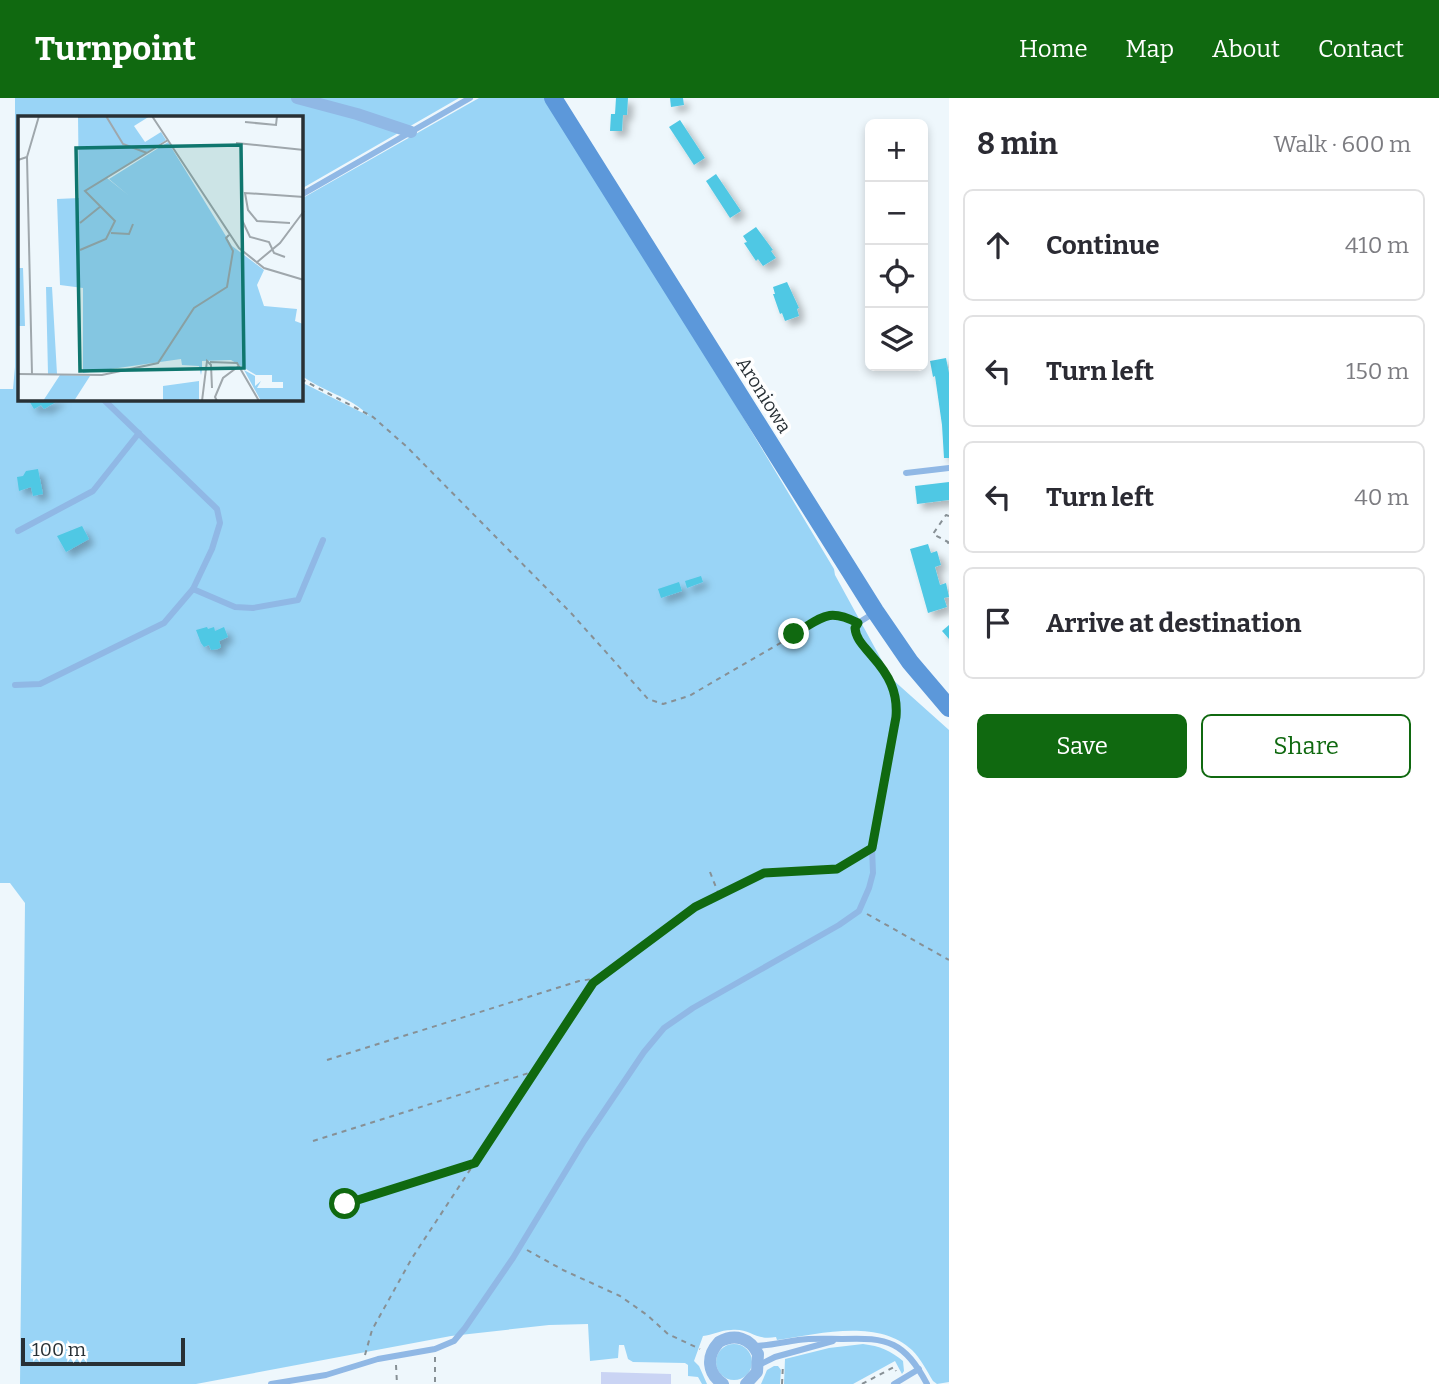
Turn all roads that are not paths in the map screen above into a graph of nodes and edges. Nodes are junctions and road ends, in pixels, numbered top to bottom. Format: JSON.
{"nodes":[{"id":1,"x":297,"y":98,"type":"edge"},
{"id":2,"x":470,"y":98,"type":"edge"},
{"id":3,"x":554,"y":98,"type":"edge"},
{"id":4,"x":411,"y":132,"type":"junction"},
{"id":5,"x":303,"y":194,"type":"edge"},
{"id":6,"x":105,"y":401,"type":"edge"},
{"id":7,"x":139,"y":433,"type":"junction"},
{"id":8,"x":949,"y":468,"type":"edge"},
{"id":9,"x":906,"y":473,"type":"dead end"},
{"id":10,"x":18,"y":531,"type":"dead end"},
{"id":11,"x":323,"y":540,"type":"dead end"},
{"id":12,"x":193,"y":589,"type":"junction"},
{"id":13,"x":876,"y":611,"type":"junction"},
{"id":14,"x":15,"y":685,"type":"dead end"},
{"id":15,"x":949,"y":708,"type":"edge"},
{"id":16,"x":841,"y":1339,"type":"junction"},
{"id":17,"x":753,"y":1346,"type":"junction"},
{"id":18,"x":759,"y":1365,"type":"junction"},
{"id":19,"x":919,"y":1369,"type":"junction"},
{"id":20,"x":717,"y":1381,"type":"edge"},
{"id":21,"x":271,"y":1384,"type":"edge"},
{"id":22,"x":748,"y":1384,"type":"edge"},
{"id":23,"x":894,"y":1384,"type":"edge"},
{"id":24,"x":927,"y":1384,"type":"edge"}],
"edges":[{"from":1,"to":4,"type":"street"},
{"from":2,"to":4,"type":"lane"},
{"from":3,"to":13,"type":"street","name":"Aroniowa"},
{"from":4,"to":5,"type":"lane"},
{"from":6,"to":7,"type":"lane"},
{"from":7,"to":10,"type":"lane"},
{"from":7,"to":12,"type":"lane"},
{"from":8,"to":9,"type":"lane"},
{"from":11,"to":12,"type":"lane"},
{"from":12,"to":14,"type":"lane"},
{"from":13,"to":15,"type":"street","name":"Aroniowa"},
{"from":13,"to":21,"type":"lane"},
{"from":16,"to":17,"type":"lane"},
{"from":16,"to":18,"type":"lane"},
{"from":16,"to":19,"type":"lane"},
{"from":17,"to":18,"type":"street"},
{"from":17,"to":20,"type":"street"},
{"from":18,"to":22,"type":"street"},
{"from":19,"to":23,"type":"lane"},
{"from":19,"to":24,"type":"lane"}]}
